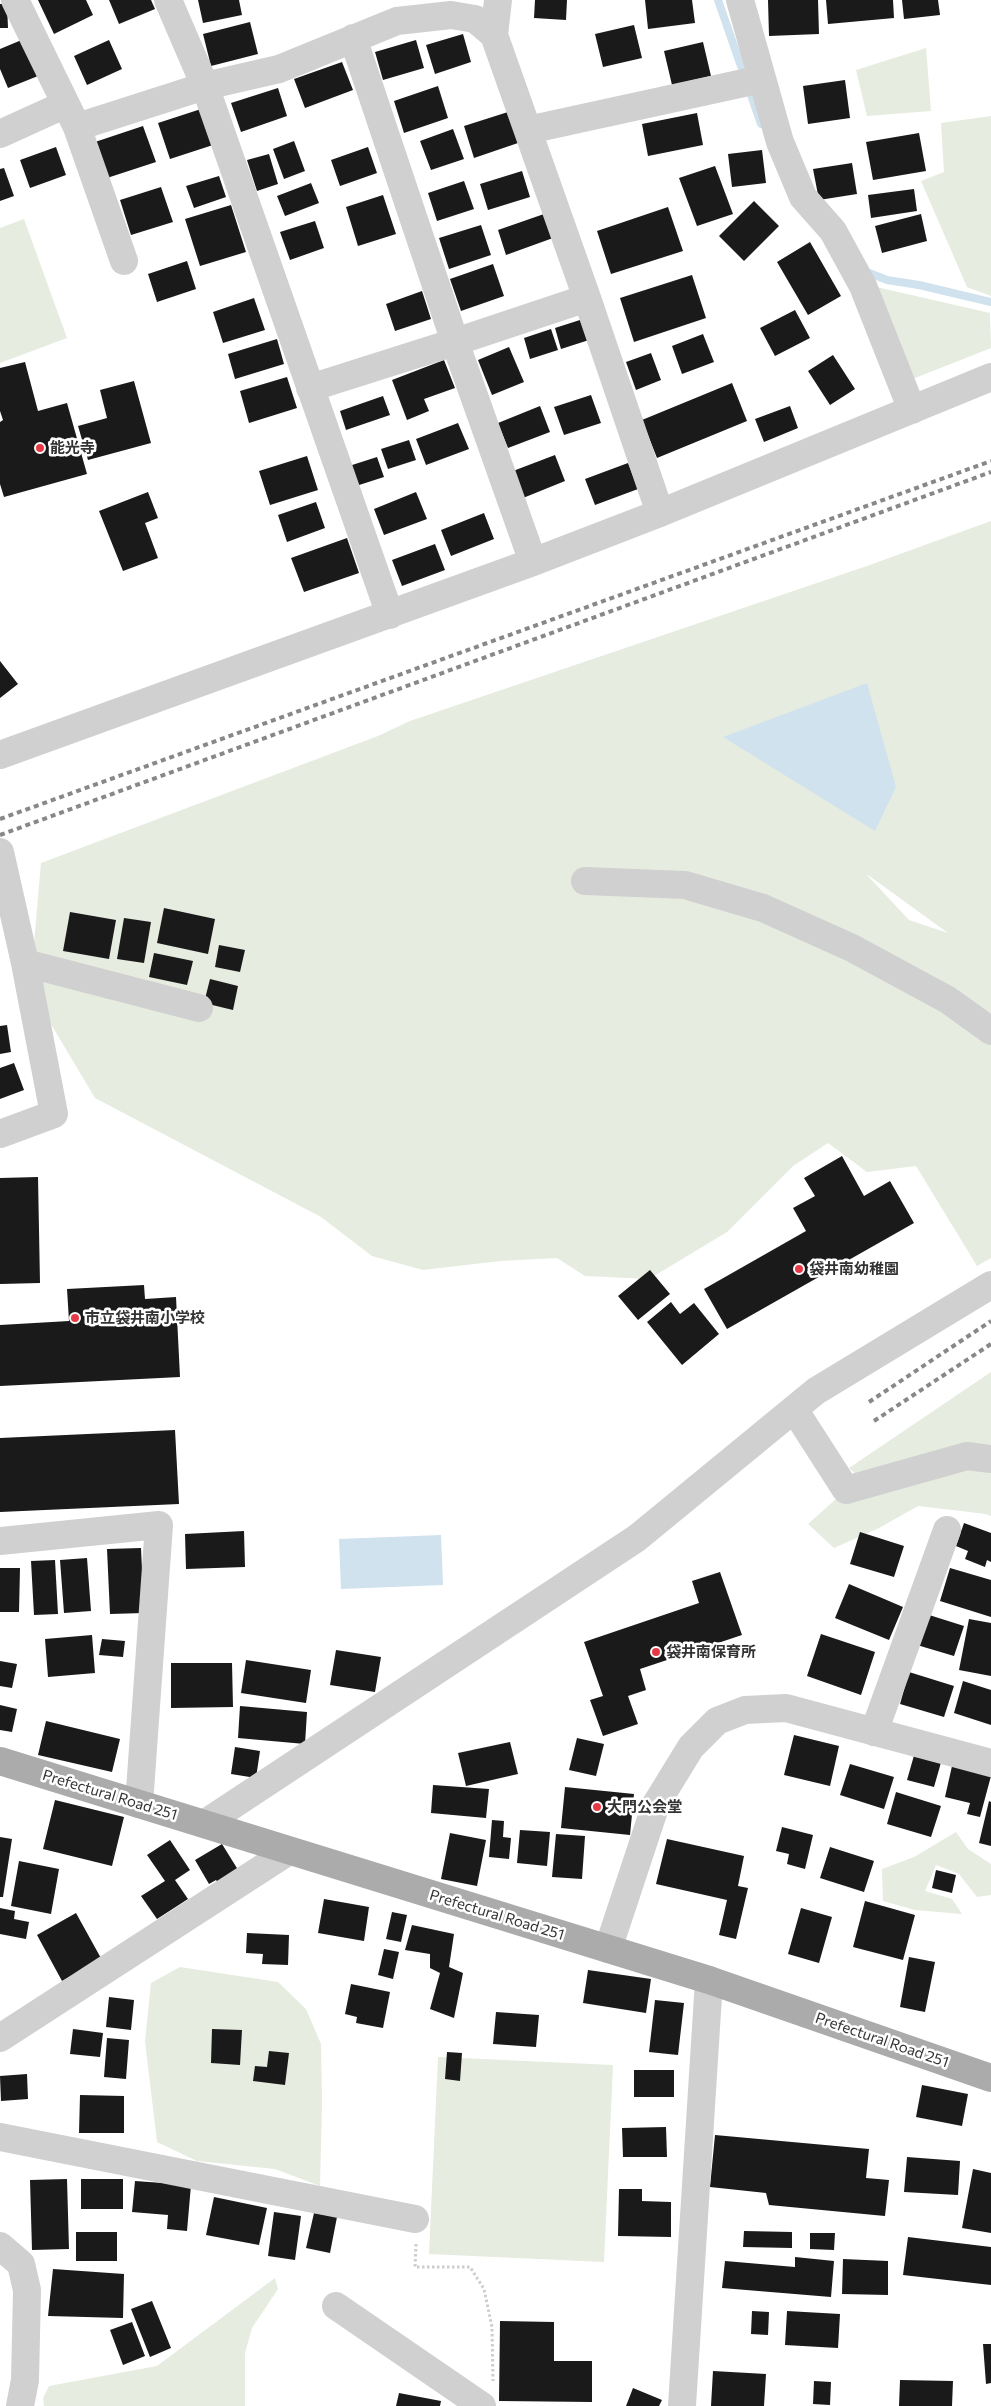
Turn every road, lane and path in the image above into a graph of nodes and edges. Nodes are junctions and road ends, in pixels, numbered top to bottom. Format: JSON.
{"nodes":[{"id":1,"x":15,"y":0,"type":"edge"},
{"id":2,"x":168,"y":0,"type":"edge"},
{"id":3,"x":498,"y":0,"type":"edge"},
{"id":4,"x":740,"y":0,"type":"edge"},
{"id":5,"x":494,"y":35,"type":"junction"},
{"id":6,"x":353,"y":38,"type":"junction"},
{"id":7,"x":762,"y":79,"type":"junction"},
{"id":8,"x":205,"y":86,"type":"junction"},
{"id":9,"x":72,"y":116,"type":"junction"},
{"id":10,"x":528,"y":130,"type":"junction"},
{"id":11,"x":0,"y":134,"type":"edge"},
{"id":12,"x":124,"y":261,"type":"dead end"},
{"id":13,"x":587,"y":298,"type":"junction"},
{"id":14,"x":455,"y":342,"type":"junction"},
{"id":15,"x":991,"y":377,"type":"edge"},
{"id":16,"x":310,"y":388,"type":"junction"},
{"id":17,"x":912,"y":410,"type":"junction"},
{"id":18,"x":660,"y":513,"type":"junction"},
{"id":19,"x":534,"y":562,"type":"junction"},
{"id":20,"x":390,"y":614,"type":"junction"},
{"id":21,"x":0,"y":755,"type":"edge"},
{"id":22,"x":0,"y":852,"type":"edge"},
{"id":23,"x":585,"y":881,"type":"dead end"},
{"id":24,"x":25,"y":963,"type":"junction"},
{"id":25,"x":199,"y":1008,"type":"dead end"},
{"id":26,"x":991,"y":1031,"type":"edge"},
{"id":27,"x":0,"y":1134,"type":"edge"},
{"id":28,"x":991,"y":1285,"type":"edge"},
{"id":29,"x":794,"y":1409,"type":"junction"},
{"id":30,"x":991,"y":1459,"type":"edge"},
{"id":31,"x":947,"y":1530,"type":"dead end"},
{"id":32,"x":0,"y":1542,"type":"edge"},
{"id":33,"x":874,"y":1732,"type":"junction"},
{"id":34,"x":0,"y":1761,"type":"edge"},
{"id":35,"x":991,"y":1763,"type":"edge"},
{"id":36,"x":139,"y":1804,"type":"junction"},
{"id":37,"x":204,"y":1824,"type":"junction"},
{"id":38,"x":289,"y":1851,"type":"junction"},
{"id":39,"x":608,"y":1949,"type":"junction"},
{"id":40,"x":709,"y":1980,"type":"junction"},
{"id":41,"x":0,"y":2038,"type":"edge"},
{"id":42,"x":991,"y":2078,"type":"edge"},
{"id":43,"x":0,"y":2137,"type":"edge"},
{"id":44,"x":415,"y":2219,"type":"joint"},
{"id":45,"x":0,"y":2246,"type":"edge"},
{"id":46,"x":336,"y":2306,"type":"dead end"},
{"id":47,"x":487,"y":2396,"type":"edge"},
{"id":48,"x":20,"y":2406,"type":"edge"},
{"id":49,"x":682,"y":2406,"type":"edge"}],
"edges":[{"from":1,"to":9,"type":"street"},
{"from":2,"to":8,"type":"street"},
{"from":3,"to":5,"type":"street"},
{"from":4,"to":7,"type":"street"},
{"from":5,"to":6,"type":"street"},
{"from":5,"to":10,"type":"street"},
{"from":6,"to":8,"type":"street"},
{"from":6,"to":14,"type":"street"},
{"from":7,"to":10,"type":"street"},
{"from":7,"to":17,"type":"street"},
{"from":8,"to":9,"type":"street"},
{"from":8,"to":16,"type":"street"},
{"from":9,"to":11,"type":"street"},
{"from":9,"to":12,"type":"street"},
{"from":10,"to":13,"type":"street"},
{"from":13,"to":14,"type":"street"},
{"from":13,"to":18,"type":"street"},
{"from":14,"to":16,"type":"street"},
{"from":14,"to":19,"type":"street"},
{"from":15,"to":17,"type":"street"},
{"from":16,"to":20,"type":"street"},
{"from":17,"to":18,"type":"street"},
{"from":18,"to":19,"type":"street"},
{"from":19,"to":20,"type":"street"},
{"from":20,"to":21,"type":"street"},
{"from":22,"to":24,"type":"street"},
{"from":23,"to":26,"type":"street"},
{"from":24,"to":25,"type":"street"},
{"from":24,"to":27,"type":"street"},
{"from":28,"to":29,"type":"street"},
{"from":29,"to":30,"type":"street"},
{"from":29,"to":37,"type":"street"},
{"from":31,"to":33,"type":"street"},
{"from":32,"to":36,"type":"street"},
{"from":33,"to":35,"type":"street"},
{"from":33,"to":39,"type":"street"},
{"from":34,"to":36,"type":"main road","name":"Prefectural Road 251"},
{"from":36,"to":37,"type":"main road","name":"Prefectural Road 251"},
{"from":37,"to":38,"type":"main road","name":"Prefectural Road 251"},
{"from":38,"to":39,"type":"main road","name":"Prefectural Road 251"},
{"from":38,"to":41,"type":"street"},
{"from":39,"to":40,"type":"main road","name":"Prefectural Road 251"},
{"from":40,"to":42,"type":"main road","name":"Prefectural Road 251"},
{"from":40,"to":49,"type":"street"},
{"from":43,"to":44,"type":"street"},
{"from":44,"to":47,"type":"path"},
{"from":45,"to":48,"type":"street"},
{"from":46,"to":47,"type":"street"}]}
